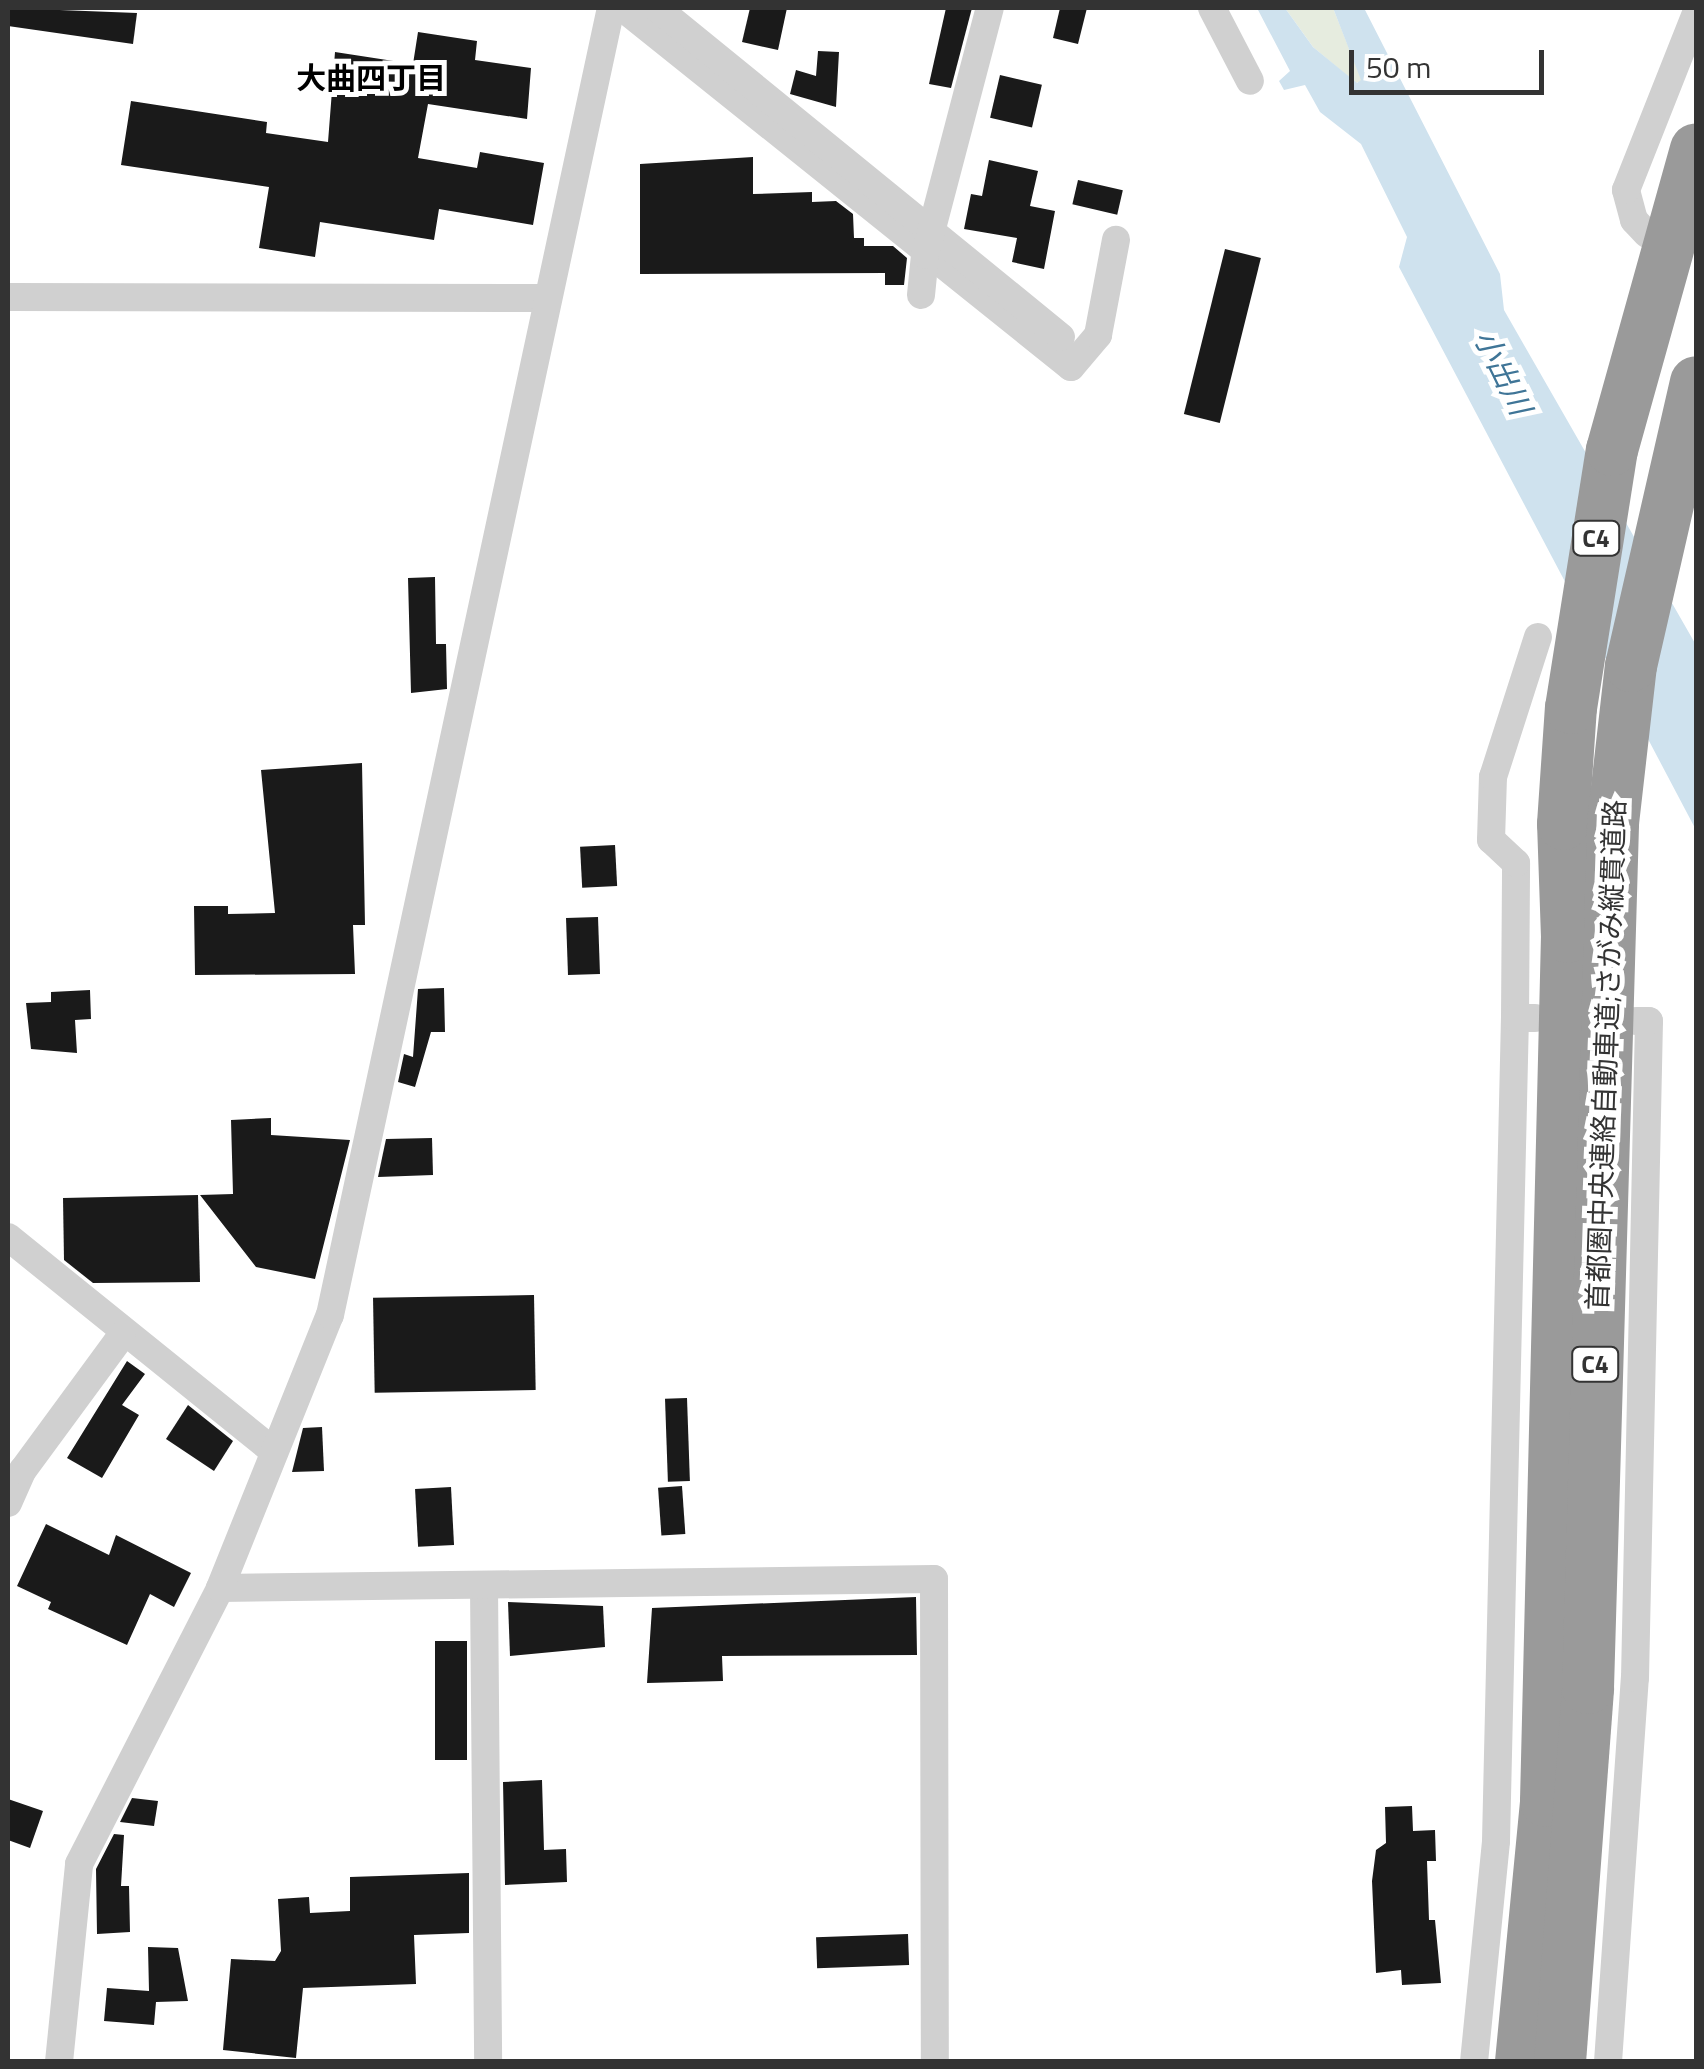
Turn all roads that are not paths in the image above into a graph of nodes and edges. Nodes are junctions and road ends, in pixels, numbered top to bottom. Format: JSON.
{"nodes":[{"id":1,"x":610,"y":8,"type":"edge"},
{"id":2,"x":623,"y":8,"type":"edge"},
{"id":3,"x":657,"y":8,"type":"edge"},
{"id":4,"x":990,"y":8,"type":"edge"},
{"id":5,"x":1212,"y":8,"type":"edge"},
{"id":6,"x":1696,"y":14,"type":"edge"},
{"id":7,"x":1250,"y":81,"type":"dead end"},
{"id":8,"x":1696,"y":150,"type":"edge"},
{"id":9,"x":1647,"y":234,"type":"dead end"},
{"id":10,"x":1116,"y":240,"type":"dead end"},
{"id":11,"x":930,"y":243,"type":"junction"},
{"id":12,"x":1696,"y":275,"type":"edge"},
{"id":13,"x":921,"y":294,"type":"dead end"},
{"id":14,"x":8,"y":297,"type":"edge"},
{"id":15,"x":545,"y":298,"type":"junction"},
{"id":16,"x":1696,"y":382,"type":"edge"},
{"id":17,"x":1696,"y":431,"type":"edge"},
{"id":18,"x":1647,"y":589,"type":"junction"},
{"id":19,"x":1538,"y":637,"type":"dead end"},
{"id":20,"x":1567,"y":937,"type":"junction"},
{"id":21,"x":1636,"y":1021,"type":"dead end"},
{"id":22,"x":8,"y":1236,"type":"edge"},
{"id":23,"x":122,"y":1335,"type":"junction"},
{"id":24,"x":274,"y":1452,"type":"junction"},
{"id":25,"x":8,"y":1503,"type":"edge"},
{"id":26,"x":484,"y":1586,"type":"junction"},
{"id":27,"x":220,"y":1588,"type":"junction"},
{"id":28,"x":58,"y":2062,"type":"edge"},
{"id":29,"x":488,"y":2062,"type":"edge"},
{"id":30,"x":936,"y":2062,"type":"edge"},
{"id":31,"x":1474,"y":2062,"type":"edge"},
{"id":32,"x":1521,"y":2062,"type":"edge"},
{"id":33,"x":1560,"y":2062,"type":"edge"},
{"id":34,"x":1608,"y":2062,"type":"edge"}],
"edges":[{"from":1,"to":15,"type":"street"},
{"from":2,"to":11,"type":"street"},
{"from":3,"to":11,"type":"street"},
{"from":4,"to":11,"type":"street"},
{"from":5,"to":7,"type":"street"},
{"from":6,"to":9,"type":"street"},
{"from":8,"to":20,"type":"highway","number":"C4"},
{"from":10,"to":11,"type":"street"},
{"from":11,"to":13,"type":"street"},
{"from":12,"to":20,"type":"highway","number":"C4"},
{"from":14,"to":15,"type":"street"},
{"from":15,"to":24,"type":"street"},
{"from":16,"to":18,"type":"highway","number":"C4"},
{"from":17,"to":18,"type":"highway","number":"C4"},
{"from":18,"to":33,"type":"highway","name":"首都圏中央連絡自動車道;さがみ縦貫道路","number":"C4"},
{"from":19,"to":31,"type":"street"},
{"from":20,"to":32,"type":"highway","name":"首都圏中央連絡自動車道;さがみ縦貫道路","number":"C4"},
{"from":21,"to":34,"type":"street"},
{"from":22,"to":23,"type":"street"},
{"from":23,"to":24,"type":"street"},
{"from":23,"to":25,"type":"street"},
{"from":24,"to":27,"type":"street"},
{"from":26,"to":27,"type":"street"},
{"from":26,"to":29,"type":"street"},
{"from":26,"to":30,"type":"street"},
{"from":27,"to":28,"type":"street"}]}
